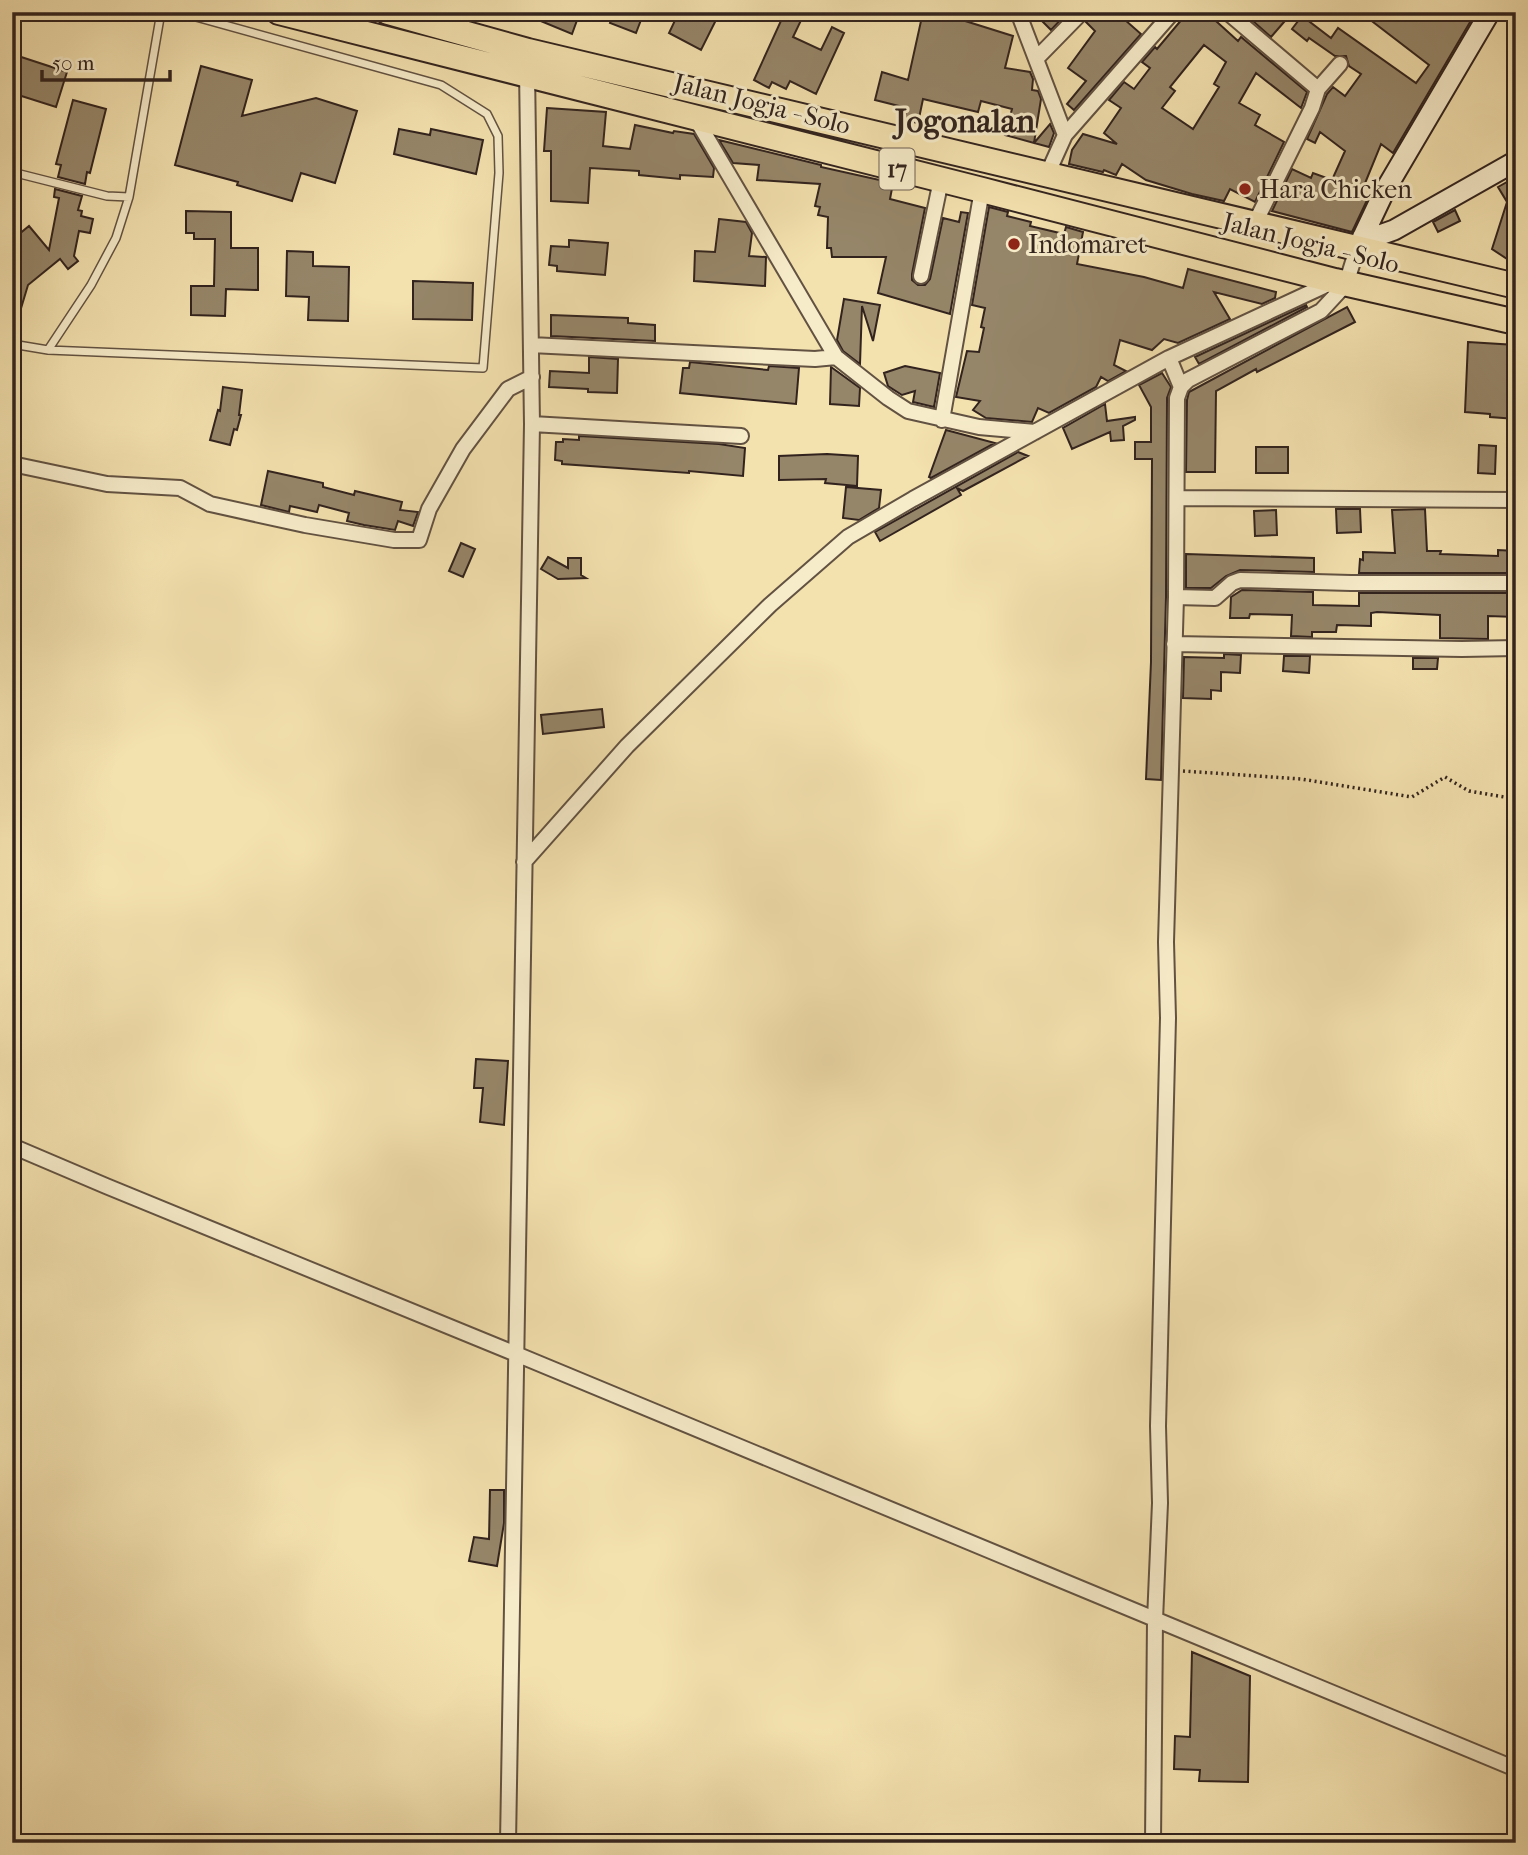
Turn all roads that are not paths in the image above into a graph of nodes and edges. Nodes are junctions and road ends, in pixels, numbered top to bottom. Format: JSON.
{"nodes":[{"id":1,"x":161,"y":12,"type":"edge"},
{"id":2,"x":178,"y":12,"type":"edge"},
{"id":3,"x":279,"y":12,"type":"edge"},
{"id":4,"x":388,"y":12,"type":"edge"},
{"id":5,"x":1018,"y":12,"type":"edge"},
{"id":6,"x":1082,"y":12,"type":"edge"},
{"id":7,"x":1174,"y":12,"type":"edge"},
{"id":8,"x":1227,"y":12,"type":"edge"},
{"id":9,"x":1490,"y":12,"type":"edge"},
{"id":10,"x":1036,"y":60,"type":"junction"},
{"id":11,"x":527,"y":63,"type":"junction"},
{"id":12,"x":1340,"y":64,"type":"dead end"},
{"id":13,"x":1318,"y":89,"type":"junction"},
{"id":14,"x":696,"y":118,"type":"junction"},
{"id":15,"x":1065,"y":135,"type":"junction"},
{"id":16,"x":1516,"y":161,"type":"edge"},
{"id":17,"x":12,"y":172,"type":"edge"},
{"id":18,"x":1047,"y":175,"type":"junction"},
{"id":19,"x":941,"y":180,"type":"junction"},
{"id":20,"x":982,"y":190,"type":"junction"},
{"id":21,"x":129,"y":197,"type":"junction"},
{"id":22,"x":1254,"y":225,"type":"junction"},
{"id":23,"x":1360,"y":243,"type":"junction"},
{"id":24,"x":921,"y":276,"type":"dead end"},
{"id":25,"x":1340,"y":283,"type":"junction"},
{"id":26,"x":1516,"y":286,"type":"edge"},
{"id":27,"x":1516,"y":322,"type":"edge"},
{"id":28,"x":12,"y":344,"type":"edge"},
{"id":29,"x":531,"y":345,"type":"junction"},
{"id":30,"x":48,"y":350,"type":"junction"},
{"id":31,"x":836,"y":357,"type":"junction"},
{"id":32,"x":1168,"y":358,"type":"junction"},
{"id":33,"x":532,"y":377,"type":"junction"},
{"id":34,"x":1181,"y":387,"type":"junction"},
{"id":35,"x":942,"y":420,"type":"junction"},
{"id":36,"x":532,"y":424,"type":"junction"},
{"id":37,"x":1035,"y":432,"type":"junction"},
{"id":38,"x":741,"y":436,"type":"dead end"},
{"id":39,"x":12,"y":464,"type":"edge"},
{"id":40,"x":1178,"y":498,"type":"junction"},
{"id":41,"x":1516,"y":500,"type":"edge"},
{"id":42,"x":1516,"y":583,"type":"edge"},
{"id":43,"x":1176,"y":597,"type":"junction"},
{"id":44,"x":1174,"y":644,"type":"junction"},
{"id":45,"x":1516,"y":648,"type":"edge"},
{"id":46,"x":524,"y":862,"type":"junction"},
{"id":47,"x":12,"y":1146,"type":"edge"},
{"id":48,"x":516,"y":1354,"type":"junction"},
{"id":49,"x":1156,"y":1620,"type":"junction"},
{"id":50,"x":1516,"y":1769,"type":"edge"},
{"id":51,"x":508,"y":1843,"type":"edge"},
{"id":52,"x":1153,"y":1843,"type":"edge"}],
"edges":[{"from":1,"to":21,"type":"lane"},
{"from":2,"to":30,"type":"lane"},
{"from":3,"to":11,"type":"highway","name":"Jalan Jogja - Solo","number":"17"},
{"from":4,"to":11,"type":"highway","name":"Jalan Jogja - Solo","number":"17"},
{"from":5,"to":10,"type":"street"},
{"from":6,"to":10,"type":"street"},
{"from":7,"to":15,"type":"street"},
{"from":8,"to":13,"type":"street"},
{"from":9,"to":23,"type":"street"},
{"from":10,"to":15,"type":"street"},
{"from":11,"to":14,"type":"highway","name":"Jalan Jogja - Solo","number":"17"},
{"from":11,"to":18,"type":"highway","name":"Jalan Jogja - Solo","number":"17"},
{"from":11,"to":29,"type":"street"},
{"from":12,"to":13,"type":"street"},
{"from":13,"to":22,"type":"street"},
{"from":14,"to":19,"type":"highway","name":"Jalan Jogja - Solo","number":"17"},
{"from":14,"to":31,"type":"street"},
{"from":15,"to":18,"type":"street"},
{"from":16,"to":23,"type":"street"},
{"from":17,"to":21,"type":"lane"},
{"from":18,"to":22,"type":"highway","name":"Jalan Jogja - Solo","number":"17"},
{"from":19,"to":20,"type":"highway","name":"Jalan Jogja - Solo","number":"17"},
{"from":19,"to":24,"type":"street"},
{"from":20,"to":25,"type":"highway","name":"Jalan Jogja - Solo","number":"17"},
{"from":20,"to":35,"type":"street"},
{"from":21,"to":30,"type":"lane"},
{"from":22,"to":23,"type":"highway","name":"Jalan Jogja - Solo","number":"17"},
{"from":23,"to":25,"type":"street"},
{"from":23,"to":26,"type":"highway","name":"Jalan Jogja - Solo","number":"17"},
{"from":25,"to":27,"type":"highway","name":"Jalan Jogja - Solo","number":"17"},
{"from":25,"to":32,"type":"street"},
{"from":25,"to":34,"type":"street"},
{"from":28,"to":30,"type":"lane"},
{"from":29,"to":31,"type":"street"},
{"from":29,"to":33,"type":"street"},
{"from":31,"to":35,"type":"street"},
{"from":32,"to":34,"type":"street"},
{"from":32,"to":37,"type":"street"},
{"from":33,"to":36,"type":"street"},
{"from":33,"to":39,"type":"street"},
{"from":34,"to":40,"type":"street"},
{"from":35,"to":37,"type":"street"},
{"from":36,"to":38,"type":"street"},
{"from":36,"to":46,"type":"street"},
{"from":37,"to":46,"type":"street"},
{"from":40,"to":41,"type":"street"},
{"from":40,"to":43,"type":"street"},
{"from":42,"to":43,"type":"street"},
{"from":43,"to":44,"type":"street"},
{"from":44,"to":45,"type":"street"},
{"from":44,"to":49,"type":"street"},
{"from":46,"to":48,"type":"street"},
{"from":47,"to":48,"type":"street"},
{"from":48,"to":49,"type":"street"},
{"from":48,"to":51,"type":"street"},
{"from":49,"to":50,"type":"street"},
{"from":49,"to":52,"type":"street"}]}
